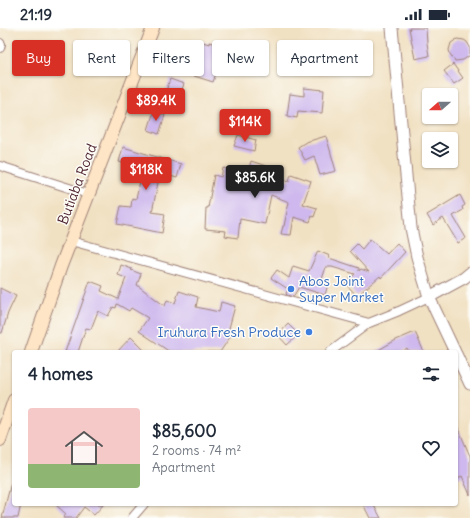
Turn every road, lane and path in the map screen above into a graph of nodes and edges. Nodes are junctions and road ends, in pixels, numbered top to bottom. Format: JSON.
{"nodes":[{"id":1,"x":153,"y":28,"type":"edge"},
{"id":2,"x":392,"y":28,"type":"edge"},
{"id":3,"x":0,"y":42,"type":"edge"},
{"id":4,"x":0,"y":48,"type":"edge"},
{"id":5,"x":0,"y":166,"type":"edge"},
{"id":6,"x":88,"y":194,"type":"junction"},
{"id":7,"x":71,"y":242,"type":"junction"},
{"id":8,"x":470,"y":273,"type":"edge"},
{"id":9,"x":429,"y":297,"type":"junction"},
{"id":10,"x":369,"y":323,"type":"junction"},
{"id":11,"x":32,"y":350,"type":"edge"},
{"id":12,"x":333,"y":350,"type":"edge"},
{"id":13,"x":455,"y":350,"type":"edge"},
{"id":14,"x":458,"y":357,"type":"edge"},
{"id":15,"x":470,"y":384,"type":"edge"},
{"id":16,"x":12,"y":406,"type":"edge"},
{"id":17,"x":0,"y":440,"type":"edge"},
{"id":18,"x":142,"y":506,"type":"edge"},
{"id":19,"x":132,"y":518,"type":"edge"}],
"edges":[{"from":1,"to":6,"type":"main road","name":"Butiaba Road"},
{"from":2,"to":9,"type":"street"},
{"from":3,"to":4,"type":"street"},
{"from":5,"to":6,"type":"street"},
{"from":6,"to":7,"type":"main road","name":"Butiaba Road"},
{"from":7,"to":10,"type":"street"},
{"from":7,"to":11,"type":"main road","name":"Butiaba Road"},
{"from":8,"to":9,"type":"street"},
{"from":9,"to":10,"type":"street"},
{"from":9,"to":13,"type":"street"},
{"from":10,"to":12,"type":"street"},
{"from":14,"to":15,"type":"street"},
{"from":16,"to":17,"type":"main road"},
{"from":18,"to":19,"type":"street"}]}
